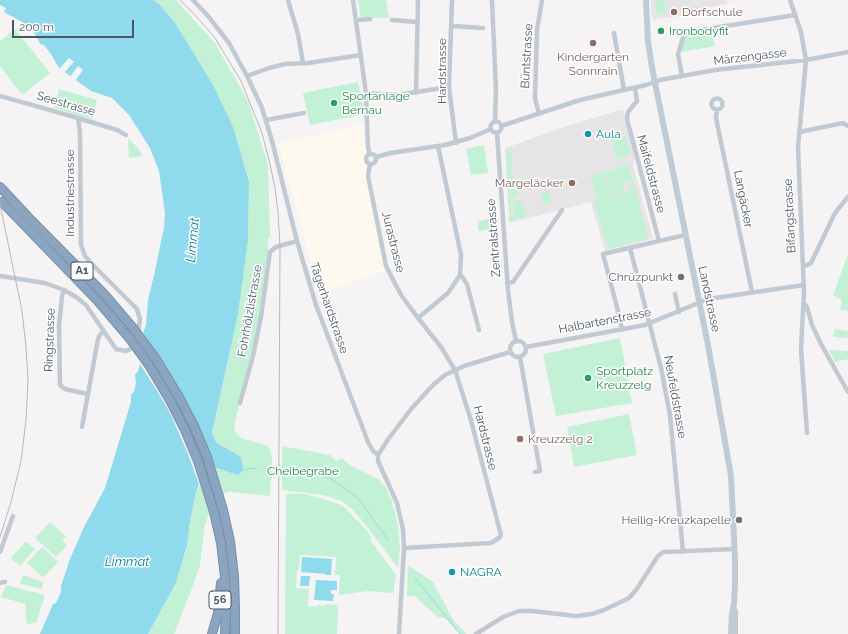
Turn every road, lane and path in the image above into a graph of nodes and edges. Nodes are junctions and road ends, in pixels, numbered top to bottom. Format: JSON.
{"nodes":[{"id":1,"x":193,"y":0,"type":"edge"},
{"id":2,"x":288,"y":0,"type":"edge"},
{"id":3,"x":354,"y":0,"type":"edge"},
{"id":4,"x":418,"y":0,"type":"edge"},
{"id":5,"x":452,"y":0,"type":"edge"},
{"id":6,"x":492,"y":0,"type":"edge"},
{"id":7,"x":542,"y":0,"type":"edge"},
{"id":8,"x":646,"y":0,"type":"edge"},
{"id":9,"x":790,"y":0,"type":"edge"},
{"id":10,"x":795,"y":15,"type":"junction"},
{"id":11,"x":370,"y":19,"type":"dead end"},
{"id":12,"x":357,"y":20,"type":"junction"},
{"id":13,"x":392,"y":20,"type":"dead end"},
{"id":14,"x":417,"y":22,"type":"junction"},
{"id":15,"x":452,"y":26,"type":"junction"},
{"id":16,"x":483,"y":28,"type":"dead end"},
{"id":17,"x":614,"y":32,"type":"dead end"},
{"id":18,"x":848,"y":52,"type":"edge"},
{"id":19,"x":361,"y":54,"type":"junction"},
{"id":20,"x":806,"y":60,"type":"junction"},
{"id":21,"x":303,"y":63,"type":"junction"},
{"id":22,"x":247,"y":76,"type":"junction"},
{"id":23,"x":682,"y":76,"type":"junction"},
{"id":24,"x":654,"y":82,"type":"junction"},
{"id":25,"x":450,"y":87,"type":"junction"},
{"id":26,"x":635,"y":88,"type":"junction"},
{"id":27,"x":624,"y":90,"type":"junction"},
{"id":28,"x":366,"y":93,"type":"junction"},
{"id":29,"x":416,"y":93,"type":"junction"},
{"id":30,"x":0,"y":96,"type":"edge"},
{"id":31,"x":717,"y":110,"type":"dead end"},
{"id":32,"x":304,"y":113,"type":"dead end"},
{"id":33,"x":539,"y":113,"type":"junction"},
{"id":34,"x":78,"y":118,"type":"junction"},
{"id":35,"x":266,"y":120,"type":"junction"},
{"id":36,"x":495,"y":122,"type":"junction"},
{"id":37,"x":502,"y":126,"type":"junction"},
{"id":38,"x":848,"y":126,"type":"edge"},
{"id":39,"x":491,"y":130,"type":"junction"},
{"id":40,"x":799,"y":132,"type":"junction"},
{"id":41,"x":497,"y":133,"type":"junction"},
{"id":42,"x":126,"y":135,"type":"dead end"},
{"id":43,"x":456,"y":143,"type":"junction"},
{"id":44,"x":438,"y":146,"type":"junction"},
{"id":45,"x":370,"y":154,"type":"junction"},
{"id":46,"x":376,"y":157,"type":"junction"},
{"id":47,"x":370,"y":164,"type":"junction"},
{"id":48,"x":0,"y":187,"type":"edge"},
{"id":49,"x":848,"y":197,"type":"edge"},
{"id":50,"x":2,"y":202,"type":"dead end"},
{"id":51,"x":562,"y":210,"type":"dead end"},
{"id":52,"x":685,"y":235,"type":"junction"},
{"id":53,"x":297,"y":241,"type":"junction"},
{"id":54,"x":659,"y":241,"type":"junction"},
{"id":55,"x":630,"y":248,"type":"junction"},
{"id":56,"x":803,"y":266,"type":"junction"},
{"id":57,"x":460,"y":275,"type":"junction"},
{"id":58,"x":0,"y":276,"type":"edge"},
{"id":59,"x":507,"y":282,"type":"junction"},
{"id":60,"x":804,"y":285,"type":"junction"},
{"id":61,"x":64,"y":290,"type":"junction"},
{"id":62,"x":752,"y":292,"type":"junction"},
{"id":63,"x":675,"y":294,"type":"dead end"},
{"id":64,"x":699,"y":302,"type":"junction"},
{"id":65,"x":804,"y":304,"type":"junction"},
{"id":66,"x":679,"y":312,"type":"junction"},
{"id":67,"x":418,"y":318,"type":"junction"},
{"id":68,"x":650,"y":324,"type":"junction"},
{"id":69,"x":479,"y":330,"type":"dead end"},
{"id":70,"x":622,"y":330,"type":"junction"},
{"id":71,"x":104,"y":331,"type":"junction"},
{"id":72,"x":134,"y":341,"type":"junction"},
{"id":73,"x":516,"y":341,"type":"junction"},
{"id":74,"x":526,"y":347,"type":"junction"},
{"id":75,"x":510,"y":352,"type":"junction"},
{"id":76,"x":520,"y":357,"type":"junction"},
{"id":77,"x":455,"y":370,"type":"junction"},
{"id":78,"x":848,"y":392,"type":"edge"},
{"id":79,"x":88,"y":394,"type":"junction"},
{"id":80,"x":240,"y":403,"type":"dead end"},
{"id":81,"x":82,"y":427,"type":"dead end"},
{"id":82,"x":807,"y":433,"type":"dead end"},
{"id":83,"x":378,"y":455,"type":"junction"},
{"id":84,"x":535,"y":472,"type":"dead end"},
{"id":85,"x":13,"y":516,"type":"dead end"},
{"id":86,"x":404,"y":548,"type":"junction"},
{"id":87,"x":735,"y":549,"type":"junction"},
{"id":88,"x":0,"y":552,"type":"edge"},
{"id":89,"x":683,"y":552,"type":"junction"},
{"id":90,"x":224,"y":564,"type":"junction"},
{"id":91,"x":734,"y":604,"type":"junction"},
{"id":92,"x":212,"y":634,"type":"edge"},
{"id":93,"x":225,"y":634,"type":"edge"},
{"id":94,"x":234,"y":634,"type":"edge"},
{"id":95,"x":399,"y":634,"type":"edge"},
{"id":96,"x":476,"y":634,"type":"edge"},
{"id":97,"x":731,"y":634,"type":"edge"},
{"id":98,"x":735,"y":634,"type":"edge"}],
"edges":[{"from":1,"to":22,"type":"street","name":"Tägerhardstrasse"},
{"from":2,"to":21,"type":"street"},
{"from":3,"to":12,"type":"street"},
{"from":4,"to":14,"type":"street"},
{"from":5,"to":15,"type":"street","name":"Hardstrasse"},
{"from":6,"to":36,"type":"street"},
{"from":7,"to":33,"type":"street","name":"Büntstrasse"},
{"from":8,"to":24,"type":"main road","name":"Landstrasse"},
{"from":9,"to":10,"type":"street","name":"Bifangstrasse"},
{"from":10,"to":20,"type":"street","name":"Bifangstrasse"},
{"from":10,"to":23,"type":"street"},
{"from":11,"to":12,"type":"street"},
{"from":12,"to":19,"type":"street"},
{"from":13,"to":14,"type":"street"},
{"from":14,"to":29,"type":"street"},
{"from":15,"to":16,"type":"street"},
{"from":15,"to":25,"type":"street","name":"Hardstrasse"},
{"from":17,"to":27,"type":"street"},
{"from":18,"to":20,"type":"street","name":"Märzengasse"},
{"from":19,"to":21,"type":"street"},
{"from":19,"to":28,"type":"street"},
{"from":20,"to":23,"type":"street","name":"Märzengasse"},
{"from":20,"to":40,"type":"street","name":"Bifangstrasse"},
{"from":21,"to":22,"type":"street"},
{"from":22,"to":35,"type":"street","name":"Tägerhardstrasse"},
{"from":23,"to":24,"type":"street","name":"Märzengasse"},
{"from":24,"to":26,"type":"street"},
{"from":24,"to":52,"type":"main road","name":"Landstrasse"},
{"from":25,"to":29,"type":"street"},
{"from":25,"to":43,"type":"street","name":"Hardstrasse"},
{"from":26,"to":27,"type":"street"},
{"from":26,"to":54,"type":"street","name":"Maifeldstrasse"},
{"from":27,"to":33,"type":"street"},
{"from":28,"to":29,"type":"street"},
{"from":28,"to":45,"type":"street"},
{"from":30,"to":34,"type":"street","name":"Seestrasse"},
{"from":31,"to":62,"type":"street","name":"Langäcker"},
{"from":32,"to":35,"type":"street"},
{"from":33,"to":37,"type":"street"},
{"from":34,"to":42,"type":"street","name":"Seestrasse"},
{"from":34,"to":72,"type":"street","name":"Industriestrasse"},
{"from":35,"to":53,"type":"street","name":"Tägerhardstrasse"},
{"from":36,"to":37,"type":"street"},
{"from":36,"to":39,"type":"street"},
{"from":37,"to":41,"type":"street"},
{"from":38,"to":40,"type":"street"},
{"from":39,"to":41,"type":"street"},
{"from":39,"to":43,"type":"street"},
{"from":40,"to":56,"type":"street","name":"Bifangstrasse"},
{"from":41,"to":59,"type":"street","name":"Zentralstrasse"},
{"from":43,"to":44,"type":"street"},
{"from":44,"to":46,"type":"street"},
{"from":44,"to":57,"type":"street"},
{"from":45,"to":46,"type":"street"},
{"from":45,"to":47,"type":"street"},
{"from":46,"to":47,"type":"street"},
{"from":47,"to":67,"type":"street","name":"Jurastrasse"},
{"from":48,"to":94,"type":"highway","number":"A1","bridge":true},
{"from":49,"to":56,"type":"street"},
{"from":50,"to":72,"type":"highway","number":"A1"},
{"from":51,"to":59,"type":"street"},
{"from":52,"to":54,"type":"street"},
{"from":52,"to":64,"type":"main road","name":"Landstrasse"},
{"from":53,"to":80,"type":"street","name":"Fohrhölzlistrasse"},
{"from":53,"to":83,"type":"street","name":"Tägerhardstrasse"},
{"from":54,"to":55,"type":"street"},
{"from":55,"to":68,"type":"street","name":"Neufeldstrasse"},
{"from":55,"to":70,"type":"street"},
{"from":56,"to":60,"type":"street","name":"Bifangstrasse"},
{"from":57,"to":67,"type":"street"},
{"from":57,"to":69,"type":"street"},
{"from":58,"to":61,"type":"street"},
{"from":59,"to":73,"type":"street","name":"Zentralstrasse"},
{"from":60,"to":62,"type":"street","name":"Halbartenstrasse"},
{"from":60,"to":65,"type":"street","name":"Bifangstrasse"},
{"from":61,"to":71,"type":"street"},
{"from":61,"to":79,"type":"street","name":"Ringstrasse"},
{"from":62,"to":64,"type":"street","name":"Halbartenstrasse"},
{"from":63,"to":66,"type":"street"},
{"from":64,"to":66,"type":"street","name":"Halbartenstrasse"},
{"from":64,"to":87,"type":"main road","name":"Landstrasse"},
{"from":65,"to":78,"type":"street"},
{"from":65,"to":82,"type":"street","name":"Bifangstrasse"},
{"from":66,"to":68,"type":"street","name":"Halbartenstrasse"},
{"from":67,"to":77,"type":"street","name":"Hardstrasse"},
{"from":68,"to":70,"type":"street","name":"Halbartenstrasse"},
{"from":68,"to":89,"type":"street","name":"Neufeldstrasse"},
{"from":70,"to":74,"type":"street","name":"Halbartenstrasse"},
{"from":71,"to":72,"type":"street"},
{"from":71,"to":79,"type":"street"},
{"from":72,"to":90,"type":"highway","number":"A1","bridge":true},
{"from":73,"to":74,"type":"street"},
{"from":73,"to":75,"type":"street"},
{"from":74,"to":76,"type":"street"},
{"from":75,"to":76,"type":"street"},
{"from":75,"to":77,"type":"street"},
{"from":76,"to":84,"type":"street"},
{"from":77,"to":83,"type":"street"},
{"from":77,"to":86,"type":"street","name":"Hardstrasse"},
{"from":79,"to":81,"type":"street"},
{"from":83,"to":86,"type":"street","name":"Tägerhardstrasse"},
{"from":85,"to":88,"type":"street"},
{"from":86,"to":95,"type":"street","name":"Tägerhardstrasse"},
{"from":87,"to":89,"type":"street"},
{"from":87,"to":91,"type":"main road","name":"Landstrasse"},
{"from":89,"to":96,"type":"street"},
{"from":90,"to":92,"type":"highway","number":"56"},
{"from":90,"to":93,"type":"highway","number":"A1"},
{"from":91,"to":97,"type":"main road","name":"Landstrasse"},
{"from":91,"to":98,"type":"main road","name":"Landstrasse"}]}
